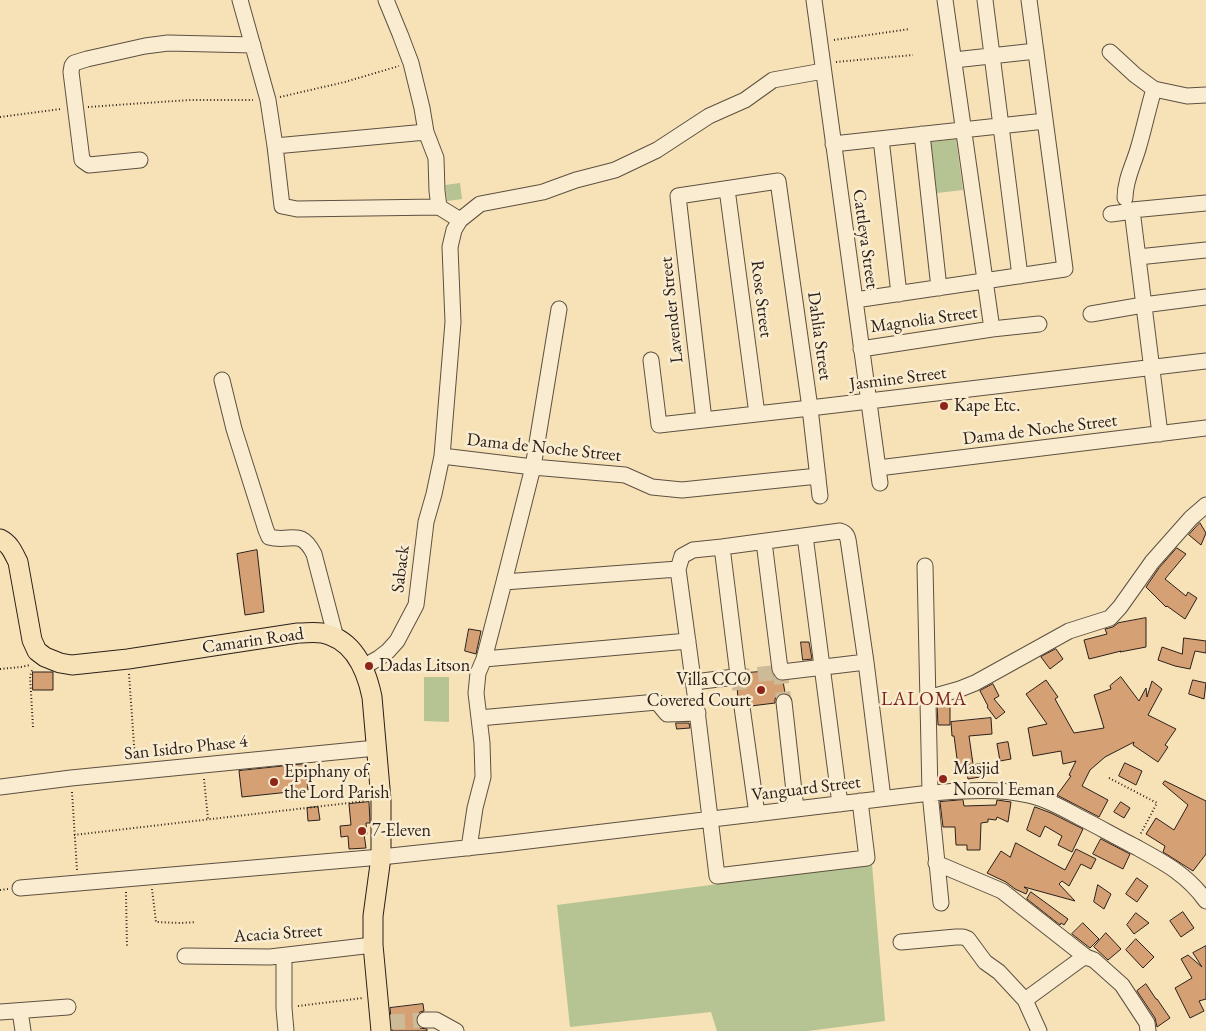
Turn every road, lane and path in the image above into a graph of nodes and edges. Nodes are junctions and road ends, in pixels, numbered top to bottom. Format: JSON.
{"nodes":[{"id":1,"x":240,"y":0,"type":"edge"},
{"id":2,"x":386,"y":0,"type":"edge"},
{"id":3,"x":814,"y":0,"type":"edge"},
{"id":4,"x":946,"y":0,"type":"edge"},
{"id":5,"x":985,"y":0,"type":"edge"},
{"id":6,"x":1029,"y":0,"type":"edge"},
{"id":7,"x":910,"y":29,"type":"dead end"},
{"id":8,"x":819,"y":42,"type":"junction"},
{"id":9,"x":253,"y":45,"type":"junction"},
{"id":10,"x":1036,"y":51,"type":"junction"},
{"id":11,"x":1110,"y":52,"type":"dead end"},
{"id":12,"x":913,"y":55,"type":"dead end"},
{"id":13,"x":993,"y":56,"type":"junction"},
{"id":14,"x":954,"y":60,"type":"junction"},
{"id":15,"x":411,"y":63,"type":"junction"},
{"id":16,"x":823,"y":67,"type":"junction"},
{"id":17,"x":1154,"y":89,"type":"junction"},
{"id":18,"x":1206,"y":95,"type":"edge"},
{"id":19,"x":268,"y":100,"type":"junction"},
{"id":20,"x":75,"y":108,"type":"junction"},
{"id":21,"x":0,"y":117,"type":"edge"},
{"id":22,"x":1045,"y":121,"type":"junction"},
{"id":23,"x":1002,"y":126,"type":"junction"},
{"id":24,"x":964,"y":130,"type":"junction"},
{"id":25,"x":426,"y":132,"type":"junction"},
{"id":26,"x":922,"y":134,"type":"junction"},
{"id":27,"x":881,"y":139,"type":"junction"},
{"id":28,"x":833,"y":144,"type":"junction"},
{"id":29,"x":275,"y":146,"type":"junction"},
{"id":30,"x":140,"y":160,"type":"dead end"},
{"id":31,"x":727,"y":189,"type":"junction"},
{"id":32,"x":1206,"y":203,"type":"edge"},
{"id":33,"x":1128,"y":204,"type":"junction"},
{"id":34,"x":439,"y":207,"type":"junction"},
{"id":35,"x":1112,"y":214,"type":"dead end"},
{"id":36,"x":460,"y":220,"type":"junction"},
{"id":37,"x":1206,"y":250,"type":"edge"},
{"id":38,"x":1138,"y":257,"type":"junction"},
{"id":39,"x":1020,"y":276,"type":"junction"},
{"id":40,"x":986,"y":281,"type":"junction"},
{"id":41,"x":939,"y":288,"type":"junction"},
{"id":42,"x":899,"y":294,"type":"junction"},
{"id":43,"x":1206,"y":297,"type":"edge"},
{"id":44,"x":855,"y":300,"type":"junction"},
{"id":45,"x":1143,"y":305,"type":"junction"},
{"id":46,"x":559,"y":309,"type":"dead end"},
{"id":47,"x":1091,"y":314,"type":"dead end"},
{"id":48,"x":1039,"y":324,"type":"dead end"},
{"id":49,"x":992,"y":329,"type":"junction"},
{"id":50,"x":862,"y":348,"type":"junction"},
{"id":51,"x":651,"y":360,"type":"dead end"},
{"id":52,"x":1206,"y":361,"type":"edge"},
{"id":53,"x":1151,"y":368,"type":"junction"},
{"id":54,"x":222,"y":380,"type":"dead end"},
{"id":55,"x":869,"y":401,"type":"junction"},
{"id":56,"x":810,"y":408,"type":"junction"},
{"id":57,"x":757,"y":414,"type":"junction"},
{"id":58,"x":704,"y":420,"type":"junction"},
{"id":59,"x":1206,"y":428,"type":"edge"},
{"id":60,"x":1160,"y":434,"type":"junction"},
{"id":61,"x":442,"y":456,"type":"junction"},
{"id":62,"x":534,"y":467,"type":"junction"},
{"id":63,"x":818,"y":476,"type":"junction"},
{"id":64,"x":879,"y":476,"type":"joint"},
{"id":65,"x":820,"y":496,"type":"dead end"},
{"id":66,"x":1204,"y":512,"type":"edge"},
{"id":67,"x":805,"y":536,"type":"junction"},
{"id":68,"x":0,"y":539,"type":"edge"},
{"id":69,"x":764,"y":542,"type":"junction"},
{"id":70,"x":722,"y":547,"type":"junction"},
{"id":71,"x":925,"y":566,"type":"dead end"},
{"id":72,"x":678,"y":569,"type":"junction"},
{"id":73,"x":504,"y":582,"type":"junction"},
{"id":74,"x":336,"y":638,"type":"junction"},
{"id":75,"x":688,"y":641,"type":"junction"},
{"id":76,"x":43,"y":656,"type":"junction"},
{"id":77,"x":128,"y":659,"type":"junction"},
{"id":78,"x":484,"y":659,"type":"junction"},
{"id":79,"x":866,"y":662,"type":"junction"},
{"id":80,"x":363,"y":667,"type":"junction"},
{"id":81,"x":822,"y":667,"type":"junction"},
{"id":82,"x":0,"y":668,"type":"edge"},
{"id":83,"x":694,"y":682,"type":"junction"},
{"id":84,"x":928,"y":698,"type":"junction"},
{"id":85,"x":784,"y":702,"type":"tunnel mouth"},
{"id":86,"x":742,"y":707,"type":"tunnel mouth"},
{"id":87,"x":698,"y":713,"type":"junction"},
{"id":88,"x":479,"y":718,"type":"junction"},
{"id":89,"x":33,"y":727,"type":"dead end"},
{"id":90,"x":376,"y":748,"type":"junction"},
{"id":91,"x":203,"y":765,"type":"junction"},
{"id":92,"x":136,"y":772,"type":"junction"},
{"id":93,"x":71,"y":778,"type":"junction"},
{"id":94,"x":1109,"y":778,"type":"dead end"},
{"id":95,"x":0,"y":787,"type":"edge"},
{"id":96,"x":930,"y":793,"type":"junction"},
{"id":97,"x":883,"y":798,"type":"junction"},
{"id":98,"x":380,"y":800,"type":"junction"},
{"id":99,"x":860,"y":801,"type":"junction"},
{"id":100,"x":840,"y":804,"type":"junction"},
{"id":101,"x":796,"y":809,"type":"junction"},
{"id":102,"x":756,"y":814,"type":"junction"},
{"id":103,"x":208,"y":819,"type":"junction"},
{"id":104,"x":710,"y":820,"type":"junction"},
{"id":105,"x":74,"y":835,"type":"junction"},
{"id":106,"x":1134,"y":846,"type":"junction"},
{"id":107,"x":469,"y":848,"type":"junction"},
{"id":108,"x":381,"y":857,"type":"junction"},
{"id":109,"x":936,"y":863,"type":"junction"},
{"id":110,"x":151,"y":877,"type":"junction"},
{"id":111,"x":126,"y":879,"type":"junction"},
{"id":112,"x":78,"y":883,"type":"junction"},
{"id":113,"x":20,"y":888,"type":"dead end"},
{"id":114,"x":1206,"y":901,"type":"edge"},
{"id":115,"x":941,"y":903,"type":"dead end"},
{"id":116,"x":196,"y":922,"type":"dead end"},
{"id":117,"x":902,"y":942,"type":"dead end"},
{"id":118,"x":373,"y":945,"type":"junction"},
{"id":119,"x":127,"y":947,"type":"dead end"},
{"id":120,"x":186,"y":956,"type":"dead end"},
{"id":121,"x":284,"y":956,"type":"junction"},
{"id":122,"x":1086,"y":957,"type":"junction"},
{"id":123,"x":378,"y":996,"type":"junction"},
{"id":124,"x":1025,"y":1000,"type":"junction"},
{"id":125,"x":68,"y":1007,"type":"dead end"},
{"id":126,"x":284,"y":1008,"type":"junction"},
{"id":127,"x":20,"y":1011,"type":"junction"},
{"id":128,"x":0,"y":1012,"type":"edge"},
{"id":129,"x":425,"y":1020,"type":"tunnel mouth"},
{"id":130,"x":384,"y":1025,"type":"edge"},
{"id":131,"x":23,"y":1031,"type":"edge"},
{"id":132,"x":286,"y":1031,"type":"edge"},
{"id":133,"x":456,"y":1031,"type":"edge"},
{"id":134,"x":1039,"y":1031,"type":"edge"},
{"id":135,"x":1148,"y":1031,"type":"edge"}],
"edges":[{"from":1,"to":9,"type":"street"},
{"from":2,"to":15,"type":"street"},
{"from":3,"to":8,"type":"street","name":"Cattleya Street"},
{"from":4,"to":14,"type":"street"},
{"from":5,"to":13,"type":"street"},
{"from":6,"to":10,"type":"street"},
{"from":7,"to":8,"type":"path"},
{"from":8,"to":16,"type":"street","name":"Cattleya Street"},
{"from":9,"to":19,"type":"street"},
{"from":9,"to":20,"type":"street"},
{"from":10,"to":13,"type":"street"},
{"from":10,"to":22,"type":"street"},
{"from":11,"to":17,"type":"street"},
{"from":12,"to":16,"type":"path"},
{"from":13,"to":14,"type":"street"},
{"from":13,"to":23,"type":"street"},
{"from":14,"to":24,"type":"street"},
{"from":15,"to":19,"type":"path"},
{"from":15,"to":25,"type":"street"},
{"from":16,"to":28,"type":"street","name":"Cattleya Street"},
{"from":16,"to":36,"type":"street"},
{"from":17,"to":18,"type":"street"},
{"from":17,"to":33,"type":"street"},
{"from":19,"to":20,"type":"path"},
{"from":19,"to":29,"type":"street"},
{"from":20,"to":21,"type":"path"},
{"from":20,"to":30,"type":"street"},
{"from":22,"to":23,"type":"street"},
{"from":22,"to":39,"type":"street"},
{"from":23,"to":24,"type":"street"},
{"from":23,"to":39,"type":"street"},
{"from":24,"to":26,"type":"street"},
{"from":24,"to":40,"type":"street"},
{"from":25,"to":29,"type":"street"},
{"from":25,"to":34,"type":"street"},
{"from":26,"to":27,"type":"street"},
{"from":26,"to":41,"type":"street"},
{"from":27,"to":28,"type":"street"},
{"from":27,"to":42,"type":"street"},
{"from":28,"to":44,"type":"street","name":"Cattleya Street"},
{"from":29,"to":34,"type":"street"},
{"from":31,"to":56,"type":"street","name":"Dahlia Street"},
{"from":31,"to":57,"type":"street","name":"Rose Street"},
{"from":31,"to":58,"type":"street","name":"Lavender Street"},
{"from":32,"to":33,"type":"street"},
{"from":33,"to":35,"type":"street"},
{"from":33,"to":38,"type":"street"},
{"from":34,"to":36,"type":"street"},
{"from":36,"to":61,"type":"street","name":"Saback"},
{"from":37,"to":38,"type":"street"},
{"from":38,"to":45,"type":"street"},
{"from":39,"to":40,"type":"street"},
{"from":40,"to":41,"type":"street"},
{"from":40,"to":49,"type":"street"},
{"from":41,"to":42,"type":"street"},
{"from":42,"to":44,"type":"street"},
{"from":43,"to":45,"type":"street"},
{"from":44,"to":50,"type":"street","name":"Cattleya Street"},
{"from":45,"to":47,"type":"street"},
{"from":45,"to":53,"type":"street"},
{"from":46,"to":62,"type":"street"},
{"from":48,"to":49,"type":"street","name":"Magnolia Street"},
{"from":49,"to":50,"type":"street","name":"Magnolia Street"},
{"from":50,"to":55,"type":"street","name":"Cattleya Street"},
{"from":51,"to":58,"type":"street","name":"Jasmine Street"},
{"from":52,"to":53,"type":"street","name":"Jasmine Street"},
{"from":53,"to":55,"type":"street","name":"Jasmine Street"},
{"from":53,"to":60,"type":"street"},
{"from":54,"to":74,"type":"street"},
{"from":55,"to":56,"type":"street","name":"Jasmine Street"},
{"from":55,"to":64,"type":"street","name":"Cattleya Street"},
{"from":56,"to":57,"type":"street","name":"Jasmine Street"},
{"from":56,"to":63,"type":"street","name":"Dahlia Street"},
{"from":57,"to":58,"type":"street","name":"Jasmine Street"},
{"from":59,"to":60,"type":"street","name":"Dama de Noche Street"},
{"from":60,"to":64,"type":"street","name":"Dama de Noche Street"},
{"from":61,"to":62,"type":"street","name":"Dama de Noche Street"},
{"from":61,"to":80,"type":"street","name":"Saback"},
{"from":62,"to":63,"type":"street","name":"Dama de Noche Street"},
{"from":62,"to":73,"type":"street"},
{"from":63,"to":65,"type":"street","name":"Dahlia Street"},
{"from":66,"to":84,"type":"street"},
{"from":67,"to":69,"type":"street"},
{"from":67,"to":79,"type":"street"},
{"from":67,"to":81,"type":"street"},
{"from":68,"to":76,"type":"main road"},
{"from":69,"to":70,"type":"street"},
{"from":69,"to":81,"type":"street"},
{"from":70,"to":72,"type":"street"},
{"from":70,"to":83,"type":"street"},
{"from":71,"to":84,"type":"street"},
{"from":72,"to":73,"type":"street"},
{"from":72,"to":75,"type":"street"},
{"from":73,"to":78,"type":"street"},
{"from":74,"to":77,"type":"main road","name":"Camarin Road"},
{"from":74,"to":80,"type":"main road","name":"Camarin Road"},
{"from":75,"to":78,"type":"street"},
{"from":75,"to":83,"type":"street"},
{"from":76,"to":77,"type":"main road","name":"Camarin Road"},
{"from":76,"to":82,"type":"path"},
{"from":76,"to":89,"type":"path"},
{"from":77,"to":92,"type":"path"},
{"from":78,"to":88,"type":"street"},
{"from":79,"to":81,"type":"street"},
{"from":79,"to":97,"type":"street"},
{"from":80,"to":90,"type":"main road","name":"Camarin Road"},
{"from":81,"to":100,"type":"street"},
{"from":83,"to":87,"type":"street"},
{"from":84,"to":96,"type":"street"},
{"from":85,"to":101,"type":"street"},
{"from":86,"to":102,"type":"street"},
{"from":87,"to":88,"type":"street"},
{"from":87,"to":104,"type":"street"},
{"from":88,"to":107,"type":"street"},
{"from":90,"to":91,"type":"street","name":"San Isidro Phase 4"},
{"from":90,"to":98,"type":"main road","name":"Camarin Road"},
{"from":91,"to":92,"type":"street","name":"San Isidro Phase 4"},
{"from":91,"to":103,"type":"path"},
{"from":92,"to":93,"type":"street","name":"San Isidro Phase 4"},
{"from":93,"to":95,"type":"street","name":"San Isidro Phase 4"},
{"from":93,"to":105,"type":"path"},
{"from":94,"to":106,"type":"path"},
{"from":96,"to":97,"type":"street","name":"Vanguard Street"},
{"from":96,"to":106,"type":"street","name":"Vanguard Street"},
{"from":96,"to":109,"type":"street"},
{"from":97,"to":99,"type":"street","name":"Vanguard Street"},
{"from":98,"to":103,"type":"path"},
{"from":98,"to":108,"type":"main road","name":"Camarin Road"},
{"from":99,"to":100,"type":"street","name":"Vanguard Street"},
{"from":99,"to":104,"type":"street"},
{"from":100,"to":101,"type":"street","name":"Vanguard Street"},
{"from":101,"to":102,"type":"street","name":"Vanguard Street"},
{"from":102,"to":104,"type":"street","name":"Vanguard Street"},
{"from":103,"to":105,"type":"path"},
{"from":104,"to":107,"type":"street","name":"Vanguard Street"},
{"from":105,"to":112,"type":"path"},
{"from":106,"to":114,"type":"street","name":"Vanguard Street"},
{"from":107,"to":108,"type":"street","name":"Vanguard Street"},
{"from":108,"to":110,"type":"street","name":"Vanguard Street"},
{"from":108,"to":118,"type":"main road","name":"Camarin Road"},
{"from":109,"to":115,"type":"street"},
{"from":109,"to":122,"type":"street"},
{"from":110,"to":111,"type":"street","name":"Vanguard Street"},
{"from":110,"to":116,"type":"path"},
{"from":111,"to":112,"type":"street","name":"Vanguard Street"},
{"from":111,"to":119,"type":"path"},
{"from":112,"to":113,"type":"street","name":"Vanguard Street"},
{"from":117,"to":124,"type":"street"},
{"from":118,"to":121,"type":"street","name":"Acacia Street"},
{"from":118,"to":123,"type":"main road","name":"Camarin Road"},
{"from":120,"to":121,"type":"street","name":"Acacia Street"},
{"from":121,"to":126,"type":"street"},
{"from":122,"to":124,"type":"street"},
{"from":122,"to":135,"type":"street"},
{"from":123,"to":126,"type":"path"},
{"from":123,"to":130,"type":"main road","name":"Camarin Road"},
{"from":124,"to":134,"type":"street"},
{"from":125,"to":127,"type":"street"},
{"from":126,"to":132,"type":"street"},
{"from":127,"to":128,"type":"street"},
{"from":127,"to":131,"type":"street"},
{"from":129,"to":133,"type":"street"}]}
